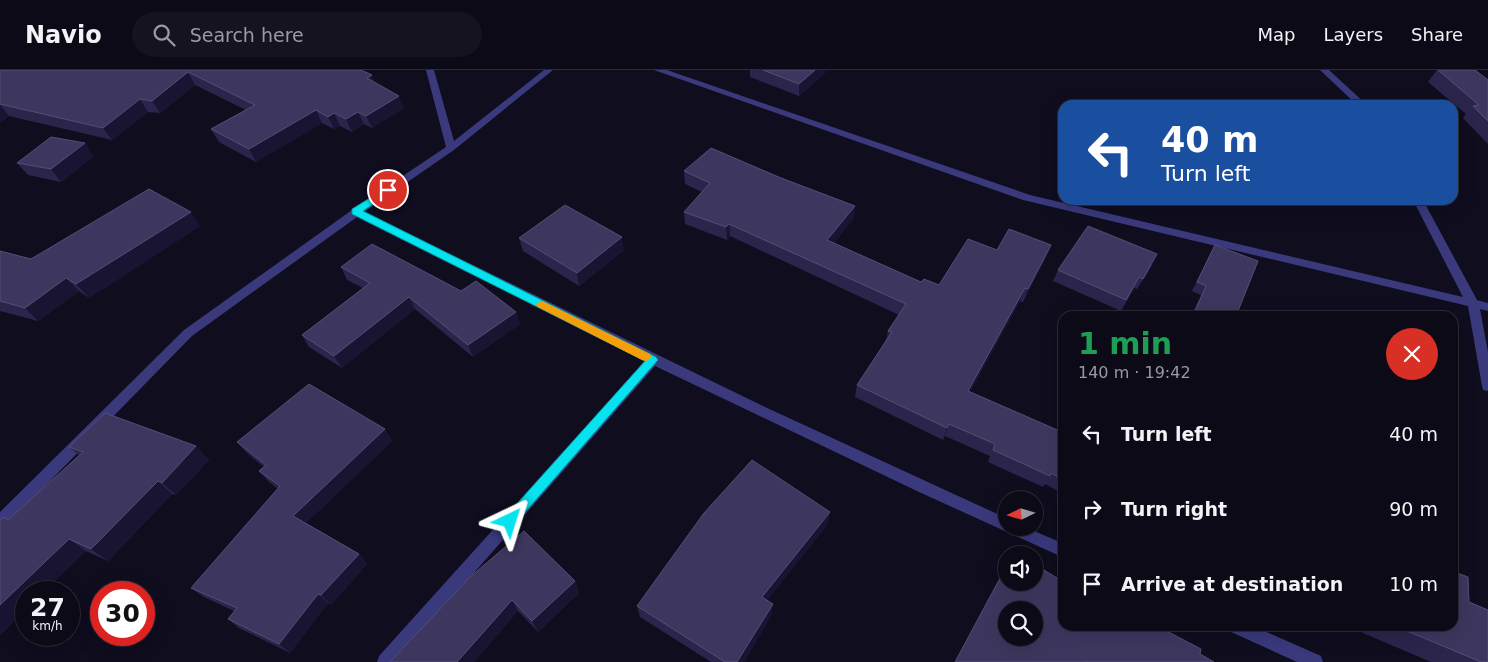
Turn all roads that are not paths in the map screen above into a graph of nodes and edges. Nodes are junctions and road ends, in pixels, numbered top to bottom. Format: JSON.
{"nodes":[{"id":1,"x":430,"y":70,"type":"edge"},
{"id":2,"x":549,"y":70,"type":"edge"},
{"id":3,"x":658,"y":70,"type":"edge"},
{"id":4,"x":1324,"y":70,"type":"edge"},
{"id":5,"x":1357,"y":100,"type":"edge"},
{"id":6,"x":451,"y":148,"type":"junction"},
{"id":7,"x":1421,"y":205,"type":"edge"},
{"id":8,"x":356,"y":212,"type":"junction"},
{"id":9,"x":1473,"y":304,"type":"junction"},
{"id":10,"x":1488,"y":307,"type":"edge"},
{"id":11,"x":652,"y":360,"type":"junction"},
{"id":12,"x":1488,"y":386,"type":"edge"},
{"id":13,"x":998,"y":521,"type":"edge"},
{"id":14,"x":0,"y":522,"type":"edge"},
{"id":15,"x":1030,"y":536,"type":"edge"},
{"id":16,"x":1058,"y":548,"type":"edge"},
{"id":17,"x":1245,"y":631,"type":"edge"},
{"id":18,"x":385,"y":662,"type":"edge"},
{"id":19,"x":1315,"y":662,"type":"edge"}],
"edges":[{"from":1,"to":6,"type":"street"},
{"from":2,"to":6,"type":"street"},
{"from":3,"to":9,"type":"street"},
{"from":4,"to":5,"type":"street"},
{"from":6,"to":8,"type":"street"},
{"from":7,"to":9,"type":"street"},
{"from":8,"to":11,"type":"street"},
{"from":8,"to":14,"type":"street"},
{"from":9,"to":10,"type":"street"},
{"from":9,"to":12,"type":"street"},
{"from":11,"to":13,"type":"street"},
{"from":11,"to":18,"type":"street"},
{"from":15,"to":16,"type":"street"},
{"from":17,"to":19,"type":"street"}]}
